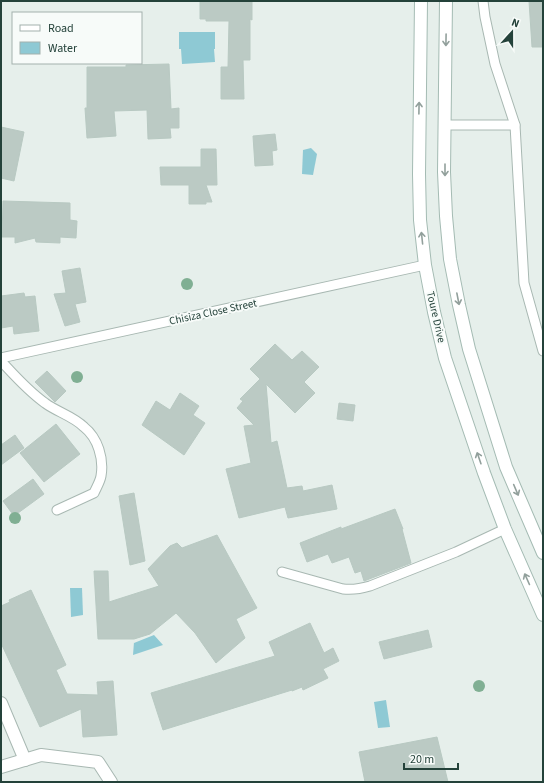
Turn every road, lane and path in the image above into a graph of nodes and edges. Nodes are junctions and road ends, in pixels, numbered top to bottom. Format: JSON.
{"nodes":[{"id":1,"x":421,"y":1,"type":"edge"},
{"id":2,"x":446,"y":1,"type":"edge"},
{"id":3,"x":483,"y":1,"type":"edge"},
{"id":4,"x":445,"y":125,"type":"junction"},
{"id":5,"x":515,"y":125,"type":"junction"},
{"id":6,"x":425,"y":265,"type":"junction"},
{"id":7,"x":543,"y":351,"type":"edge"},
{"id":8,"x":1,"y":360,"type":"edge"},
{"id":9,"x":57,"y":510,"type":"dead end"},
{"id":10,"x":505,"y":529,"type":"junction"},
{"id":11,"x":543,"y":553,"type":"edge"},
{"id":12,"x":282,"y":572,"type":"dead end"},
{"id":13,"x":543,"y":614,"type":"edge"},
{"id":14,"x":1,"y":703,"type":"edge"},
{"id":15,"x":25,"y":760,"type":"junction"},
{"id":16,"x":1,"y":767,"type":"edge"},
{"id":17,"x":111,"y":782,"type":"edge"}],
"edges":[{"from":6,"to":1,"type":"main road","name":"Toure Drive","one_way":true},
{"from":2,"to":4,"type":"main road","one_way":true},
{"from":3,"to":5,"type":"lane"},
{"from":4,"to":5,"type":"lane"},
{"from":4,"to":11,"type":"main road","one_way":true},
{"from":5,"to":7,"type":"lane"},
{"from":6,"to":8,"type":"lane","name":"Chisiza Close Street"},
{"from":10,"to":6,"type":"main road","name":"Toure Drive","one_way":true},
{"from":8,"to":9,"type":"lane"},
{"from":10,"to":12,"type":"lane"},
{"from":13,"to":10,"type":"main road","name":"Toure Drive","one_way":true},
{"from":14,"to":15,"type":"main road"},
{"from":15,"to":16,"type":"main road"},
{"from":15,"to":17,"type":"main road"}]}
